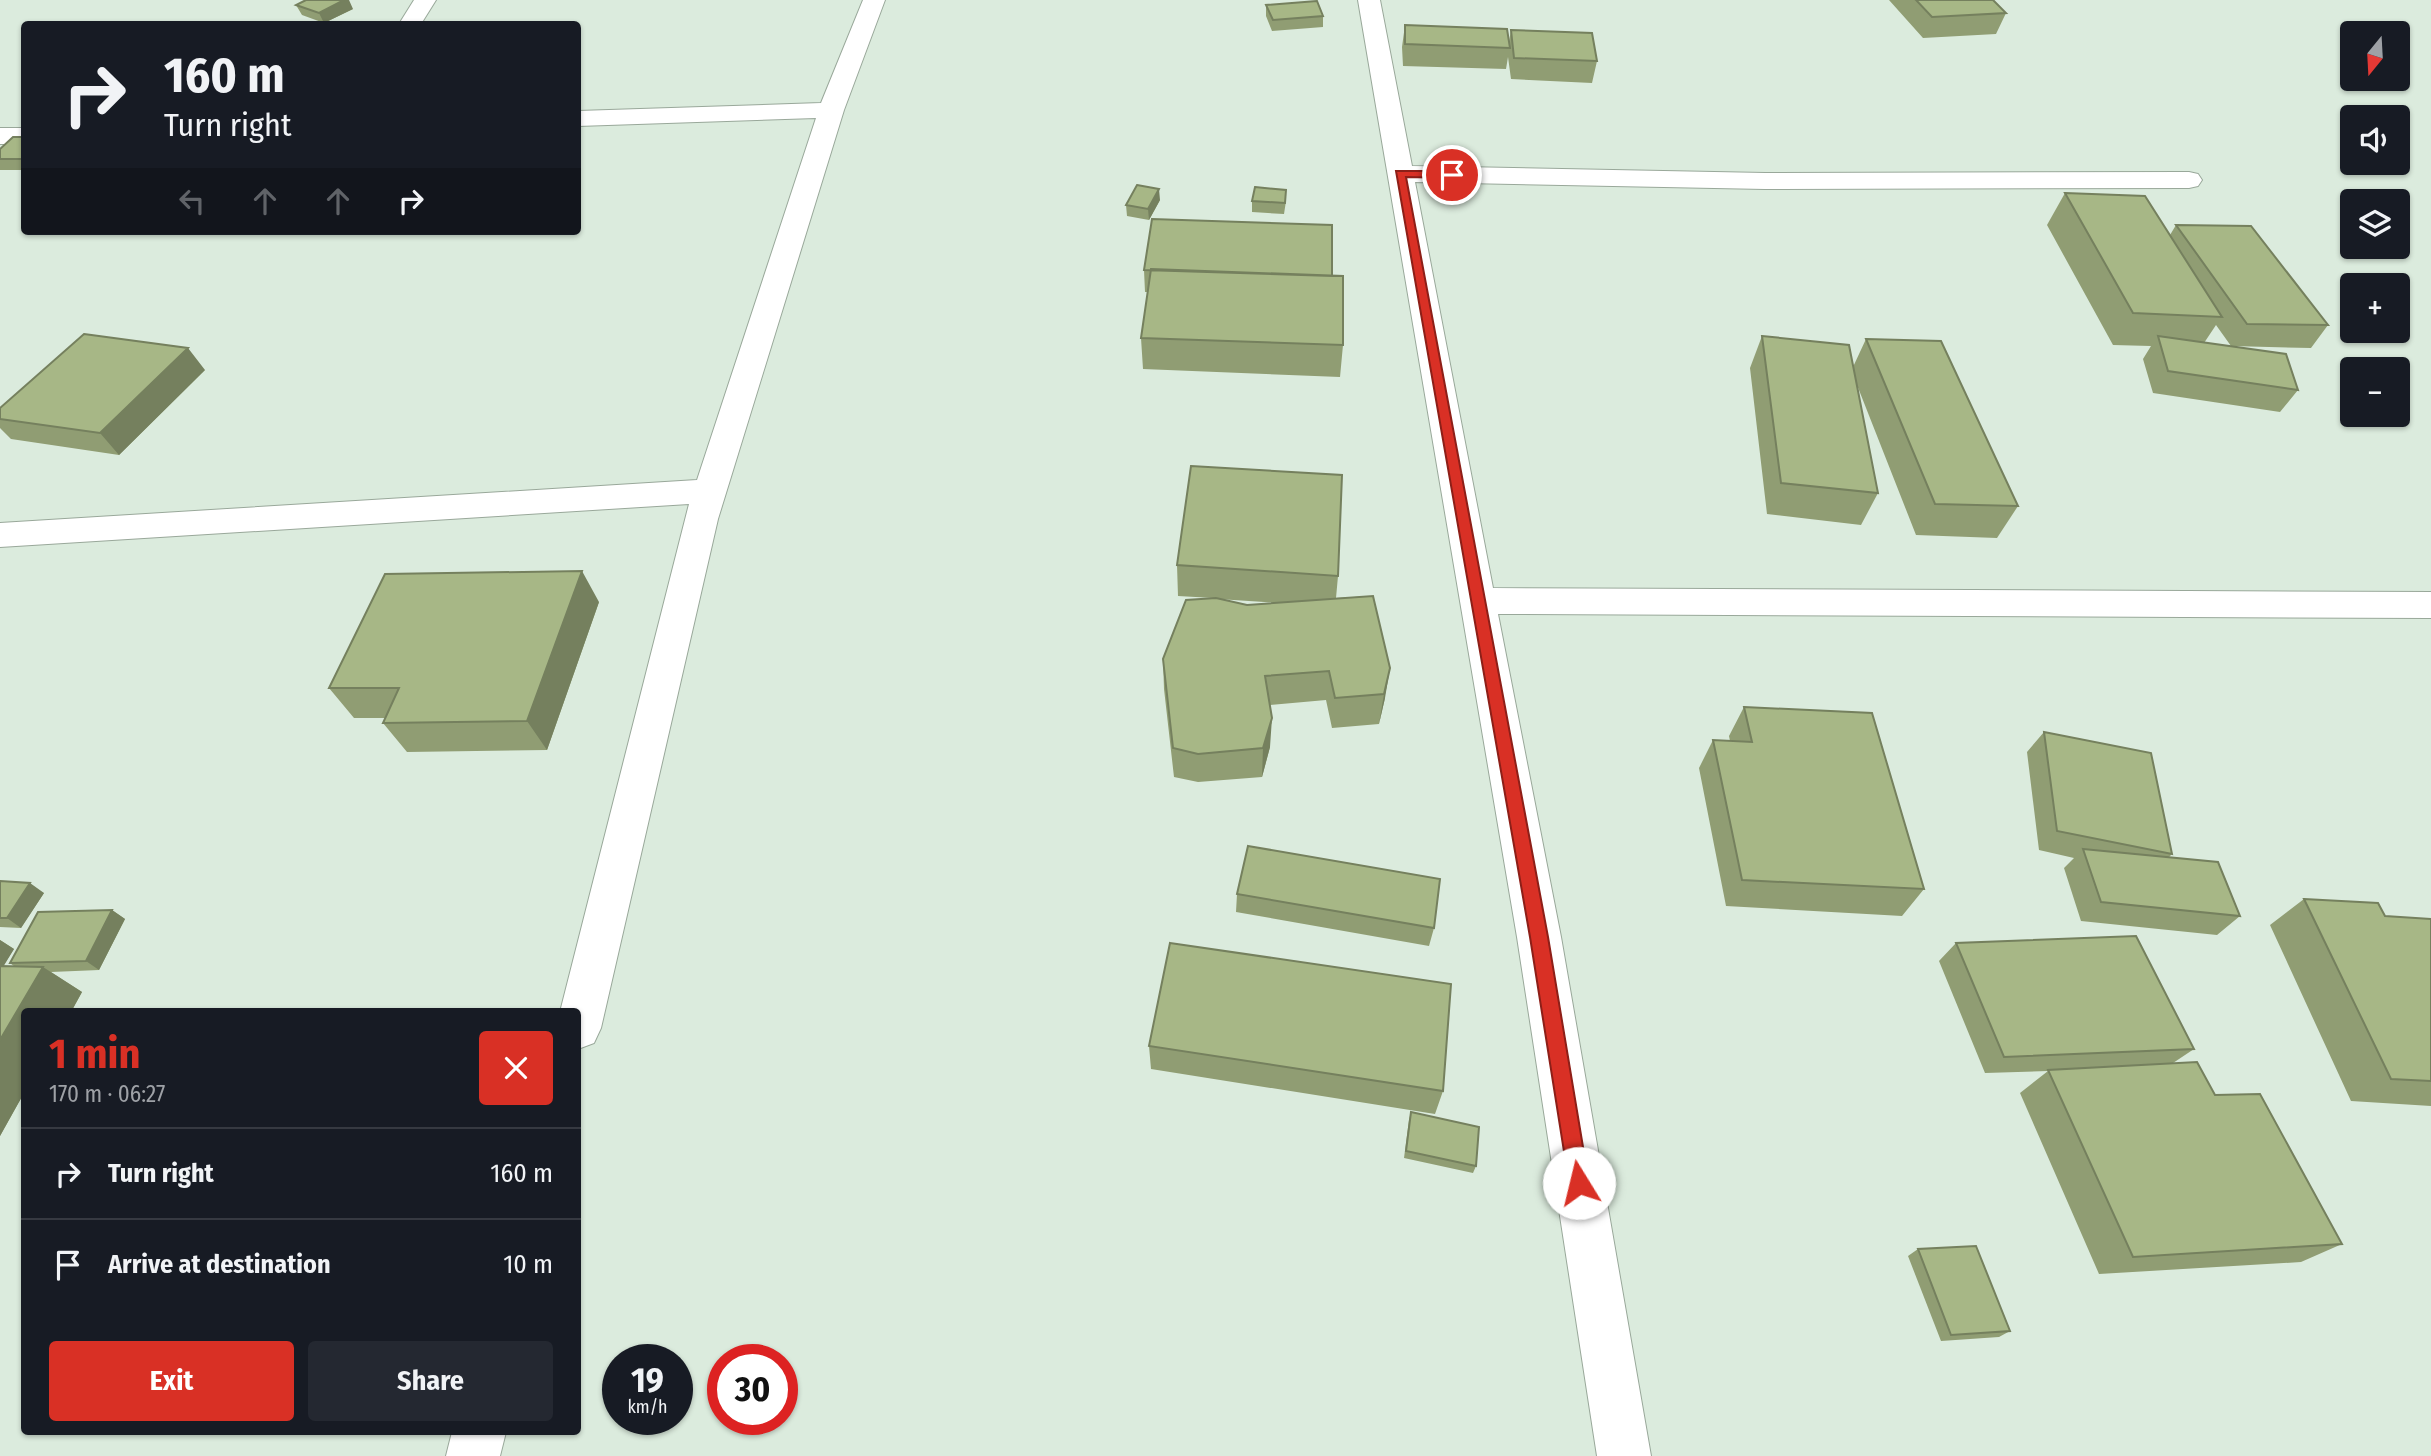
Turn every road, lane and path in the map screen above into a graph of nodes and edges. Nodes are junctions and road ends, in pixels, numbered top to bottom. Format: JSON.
{"nodes":[{"id":1,"x":425,"y":0,"type":"edge"},
{"id":2,"x":874,"y":0,"type":"edge"},
{"id":3,"x":1369,"y":0,"type":"edge"},
{"id":4,"x":412,"y":21,"type":"edge"},
{"id":5,"x":831,"y":110,"type":"junction"},
{"id":6,"x":581,"y":118,"type":"edge"},
{"id":7,"x":0,"y":136,"type":"edge"},
{"id":8,"x":21,"y":136,"type":"edge"},
{"id":9,"x":1400,"y":174,"type":"junction"},
{"id":10,"x":2189,"y":180,"type":"dead end"},
{"id":11,"x":710,"y":491,"type":"junction"},
{"id":12,"x":0,"y":536,"type":"edge"},
{"id":13,"x":1478,"y":601,"type":"junction"},
{"id":14,"x":2431,"y":605,"type":"edge"},
{"id":15,"x":581,"y":1016,"type":"edge"},
{"id":16,"x":478,"y":1435,"type":"edge"},
{"id":17,"x":473,"y":1456,"type":"edge"},
{"id":18,"x":1624,"y":1456,"type":"edge"}],
"edges":[{"from":1,"to":4,"type":"street"},
{"from":2,"to":5,"type":"street"},
{"from":3,"to":9,"type":"street"},
{"from":5,"to":6,"type":"street"},
{"from":5,"to":11,"type":"street"},
{"from":7,"to":8,"type":"street"},
{"from":9,"to":10,"type":"street"},
{"from":9,"to":13,"type":"street"},
{"from":11,"to":12,"type":"street"},
{"from":11,"to":15,"type":"street"},
{"from":13,"to":14,"type":"street"},
{"from":13,"to":18,"type":"street"},
{"from":16,"to":17,"type":"street"}]}
